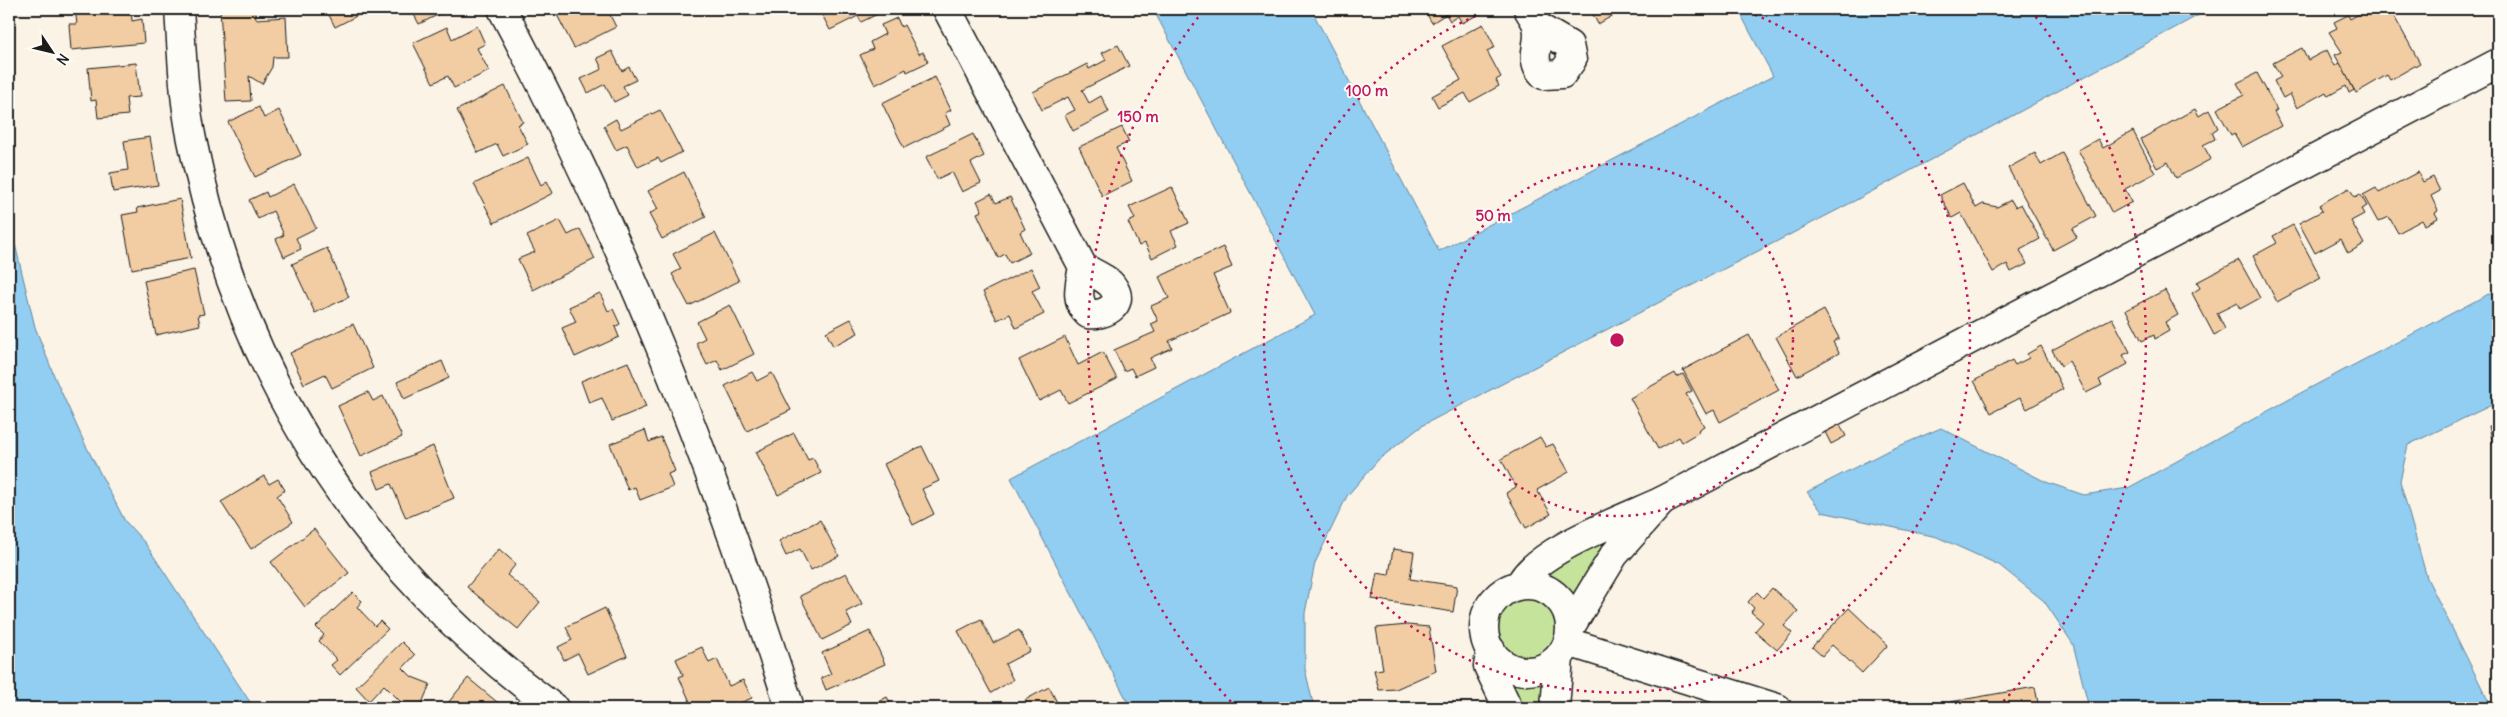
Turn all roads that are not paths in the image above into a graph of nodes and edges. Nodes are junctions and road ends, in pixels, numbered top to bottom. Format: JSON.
{"nodes":[{"id":1,"x":179,"y":9,"type":"edge"},
{"id":2,"x":502,"y":9,"type":"edge"},
{"id":3,"x":947,"y":9,"type":"edge"},
{"id":4,"x":2498,"y":64,"type":"edge"},
{"id":5,"x":1082,"y":267,"type":"dead end"},
{"id":6,"x":1662,"y":501,"type":"junction"},
{"id":7,"x":1520,"y":585,"type":"junction"},
{"id":8,"x":1566,"y":642,"type":"junction"},
{"id":9,"x":1491,"y":650,"type":"junction"},
{"id":10,"x":554,"y":708,"type":"edge"},
{"id":11,"x":790,"y":708,"type":"edge"},
{"id":12,"x":1508,"y":708,"type":"edge"},
{"id":13,"x":1555,"y":708,"type":"edge"},
{"id":14,"x":1777,"y":708,"type":"edge"}],
"edges":[{"from":1,"to":10,"type":"street"},
{"from":2,"to":11,"type":"street"},
{"from":3,"to":5,"type":"street"},
{"from":4,"to":6,"type":"street"},
{"from":6,"to":7,"type":"street"},
{"from":6,"to":8,"type":"street"},
{"from":7,"to":8,"type":"street"},
{"from":7,"to":9,"type":"street"},
{"from":8,"to":9,"type":"street"},
{"from":8,"to":13,"type":"street"},
{"from":8,"to":14,"type":"street"},
{"from":9,"to":12,"type":"street"}]}
